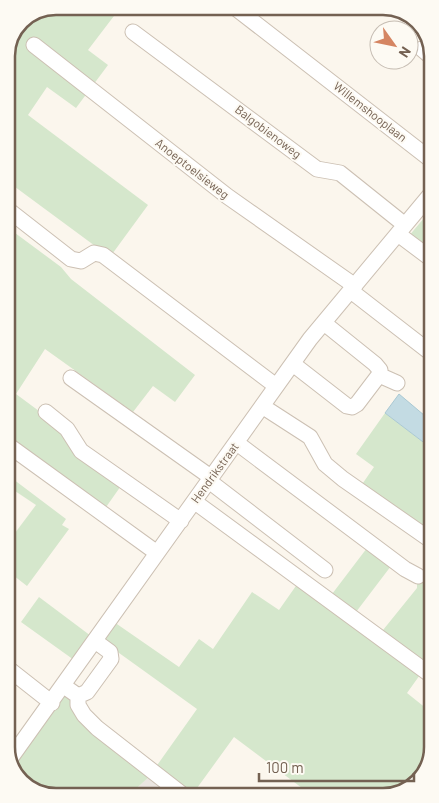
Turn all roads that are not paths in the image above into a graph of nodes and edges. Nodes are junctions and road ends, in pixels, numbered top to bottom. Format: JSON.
{"nodes":[{"id":1,"x":245,"y":15,"type":"edge"},
{"id":2,"x":133,"y":32,"type":"dead end"},
{"id":3,"x":34,"y":45,"type":"dead end"},
{"id":4,"x":424,"y":154,"type":"edge"},
{"id":5,"x":424,"y":202,"type":"edge"},
{"id":6,"x":15,"y":214,"type":"edge"},
{"id":7,"x":401,"y":230,"type":"junction"},
{"id":8,"x":424,"y":252,"type":"edge"},
{"id":9,"x":353,"y":289,"type":"junction"},
{"id":10,"x":324,"y":323,"type":"junction"},
{"id":11,"x":424,"y":348,"type":"edge"},
{"id":12,"x":293,"y":364,"type":"junction"},
{"id":13,"x":380,"y":375,"type":"junction"},
{"id":14,"x":72,"y":378,"type":"dead end"},
{"id":15,"x":397,"y":383,"type":"dead end"},
{"id":16,"x":276,"y":386,"type":"junction"},
{"id":17,"x":262,"y":406,"type":"junction"},
{"id":18,"x":46,"y":412,"type":"dead end"},
{"id":19,"x":237,"y":443,"type":"junction"},
{"id":20,"x":15,"y":450,"type":"edge"},
{"id":21,"x":210,"y":480,"type":"junction"},
{"id":22,"x":195,"y":502,"type":"junction"},
{"id":23,"x":181,"y":521,"type":"junction"},
{"id":24,"x":424,"y":535,"type":"edge"},
{"id":25,"x":157,"y":553,"type":"junction"},
{"id":26,"x":326,"y":570,"type":"dead end"},
{"id":27,"x":418,"y":576,"type":"dead end"},
{"id":28,"x":95,"y":641,"type":"junction"},
{"id":29,"x":424,"y":670,"type":"edge"},
{"id":30,"x":15,"y":674,"type":"edge"},
{"id":31,"x":64,"y":686,"type":"junction"},
{"id":32,"x":78,"y":696,"type":"junction"},
{"id":33,"x":52,"y":703,"type":"junction"},
{"id":34,"x":16,"y":752,"type":"edge"},
{"id":35,"x":174,"y":788,"type":"edge"}],
"edges":[{"from":1,"to":4,"type":"street","name":"Willemshooplaan"},
{"from":2,"to":7,"type":"street","name":"Balgobienoweg"},
{"from":3,"to":9,"type":"street","name":"Anoeptoelsieweg"},
{"from":5,"to":7,"type":"street","name":"Hendrikstraat"},
{"from":6,"to":16,"type":"street"},
{"from":7,"to":8,"type":"street","name":"Balgobienoweg"},
{"from":7,"to":9,"type":"street","name":"Hendrikstraat"},
{"from":9,"to":10,"type":"street","name":"Hendrikstraat"},
{"from":9,"to":11,"type":"street","name":"Anoeptoelsieweg"},
{"from":10,"to":12,"type":"street","name":"Hendrikstraat"},
{"from":10,"to":13,"type":"street"},
{"from":12,"to":13,"type":"street"},
{"from":12,"to":16,"type":"street","name":"Hendrikstraat"},
{"from":13,"to":15,"type":"street"},
{"from":14,"to":21,"type":"street"},
{"from":16,"to":17,"type":"street","name":"Hendrikstraat"},
{"from":17,"to":19,"type":"street","name":"Hendrikstraat"},
{"from":17,"to":24,"type":"street"},
{"from":18,"to":23,"type":"street"},
{"from":19,"to":21,"type":"street","name":"Hendrikstraat"},
{"from":19,"to":27,"type":"street"},
{"from":20,"to":25,"type":"street"},
{"from":21,"to":22,"type":"street","name":"Hendrikstraat"},
{"from":21,"to":26,"type":"street"},
{"from":22,"to":23,"type":"street","name":"Hendrikstraat"},
{"from":22,"to":29,"type":"street"},
{"from":23,"to":25,"type":"street","name":"Hendrikstraat"},
{"from":25,"to":28,"type":"street","name":"Hendrikstraat"},
{"from":28,"to":31,"type":"street","name":"Hendrikstraat"},
{"from":28,"to":32,"type":"street"},
{"from":30,"to":33,"type":"street"},
{"from":31,"to":32,"type":"street"},
{"from":31,"to":33,"type":"street","name":"Hendrikstraat"},
{"from":32,"to":35,"type":"street"},
{"from":33,"to":34,"type":"street","name":"Hendrikstraat"}]}
